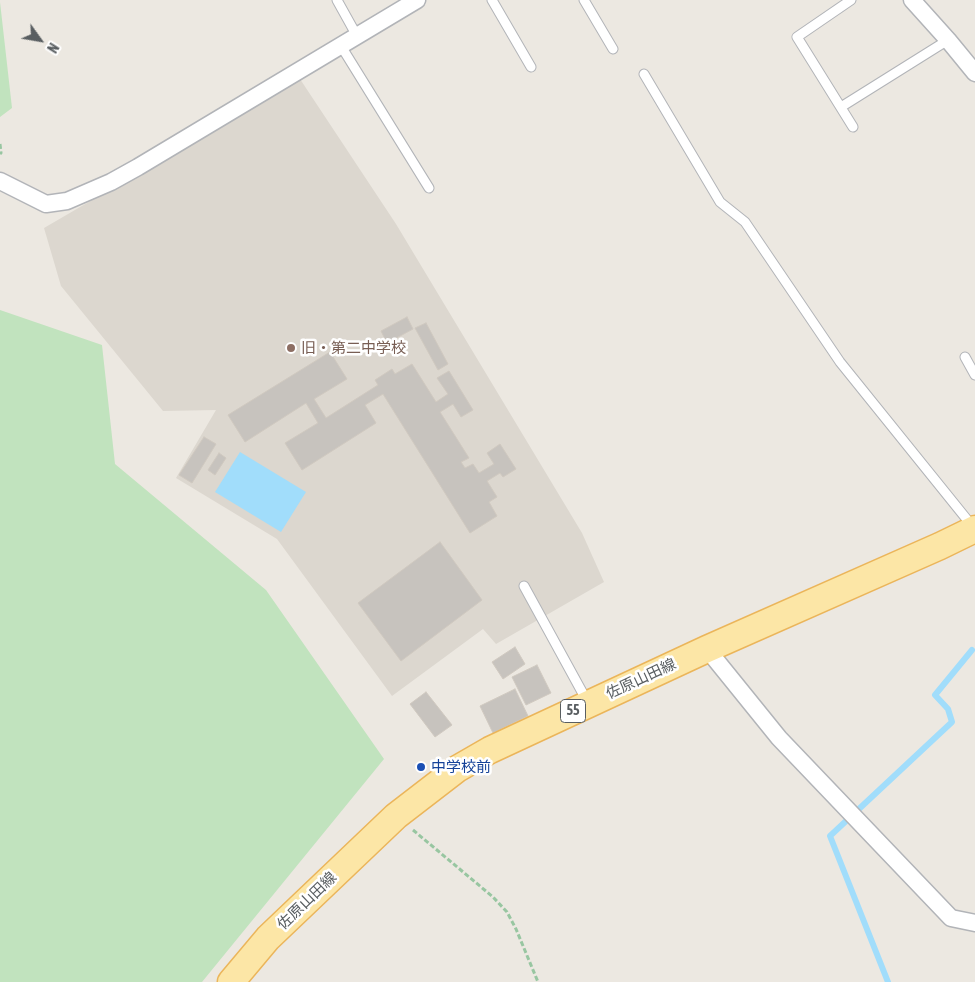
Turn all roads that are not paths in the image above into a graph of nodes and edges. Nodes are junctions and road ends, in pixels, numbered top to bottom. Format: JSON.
{"nodes":[{"id":1,"x":337,"y":0,"type":"edge"},
{"id":2,"x":417,"y":0,"type":"edge"},
{"id":3,"x":492,"y":0,"type":"edge"},
{"id":4,"x":584,"y":0,"type":"edge"},
{"id":5,"x":851,"y":0,"type":"edge"},
{"id":6,"x":912,"y":0,"type":"edge"},
{"id":7,"x":357,"y":36,"type":"junction"},
{"id":8,"x":948,"y":40,"type":"junction"},
{"id":9,"x":341,"y":46,"type":"junction"},
{"id":10,"x":613,"y":49,"type":"dead end"},
{"id":11,"x":531,"y":67,"type":"dead end"},
{"id":12,"x":644,"y":74,"type":"dead end"},
{"id":13,"x":975,"y":74,"type":"edge"},
{"id":14,"x":841,"y":107,"type":"junction"},
{"id":15,"x":853,"y":127,"type":"dead end"},
{"id":16,"x":0,"y":181,"type":"edge"},
{"id":17,"x":429,"y":188,"type":"dead end"},
{"id":18,"x":965,"y":357,"type":"dead end"},
{"id":19,"x":975,"y":374,"type":"edge"},
{"id":20,"x":975,"y":529,"type":"edge"},
{"id":21,"x":524,"y":586,"type":"dead end"},
{"id":22,"x":707,"y":648,"type":"junction"},
{"id":23,"x":589,"y":704,"type":"junction"},
{"id":24,"x":975,"y":923,"type":"edge"},
{"id":25,"x":231,"y":982,"type":"edge"}],
"edges":[{"from":1,"to":7,"type":"lane"},
{"from":2,"to":7,"type":"street"},
{"from":3,"to":11,"type":"lane"},
{"from":4,"to":10,"type":"lane"},
{"from":5,"to":14,"type":"lane"},
{"from":6,"to":8,"type":"street"},
{"from":7,"to":9,"type":"street"},
{"from":8,"to":13,"type":"street"},
{"from":8,"to":14,"type":"lane"},
{"from":9,"to":16,"type":"street"},
{"from":9,"to":17,"type":"lane"},
{"from":12,"to":20,"type":"lane"},
{"from":14,"to":15,"type":"lane"},
{"from":18,"to":19,"type":"lane"},
{"from":20,"to":22,"type":"main road","name":"佐原山田線","number":"55"},
{"from":21,"to":23,"type":"lane"},
{"from":22,"to":23,"type":"main road","name":"佐原山田線","number":"55"},
{"from":22,"to":24,"type":"street"},
{"from":23,"to":25,"type":"main road","name":"佐原山田線","number":"55"}]}
